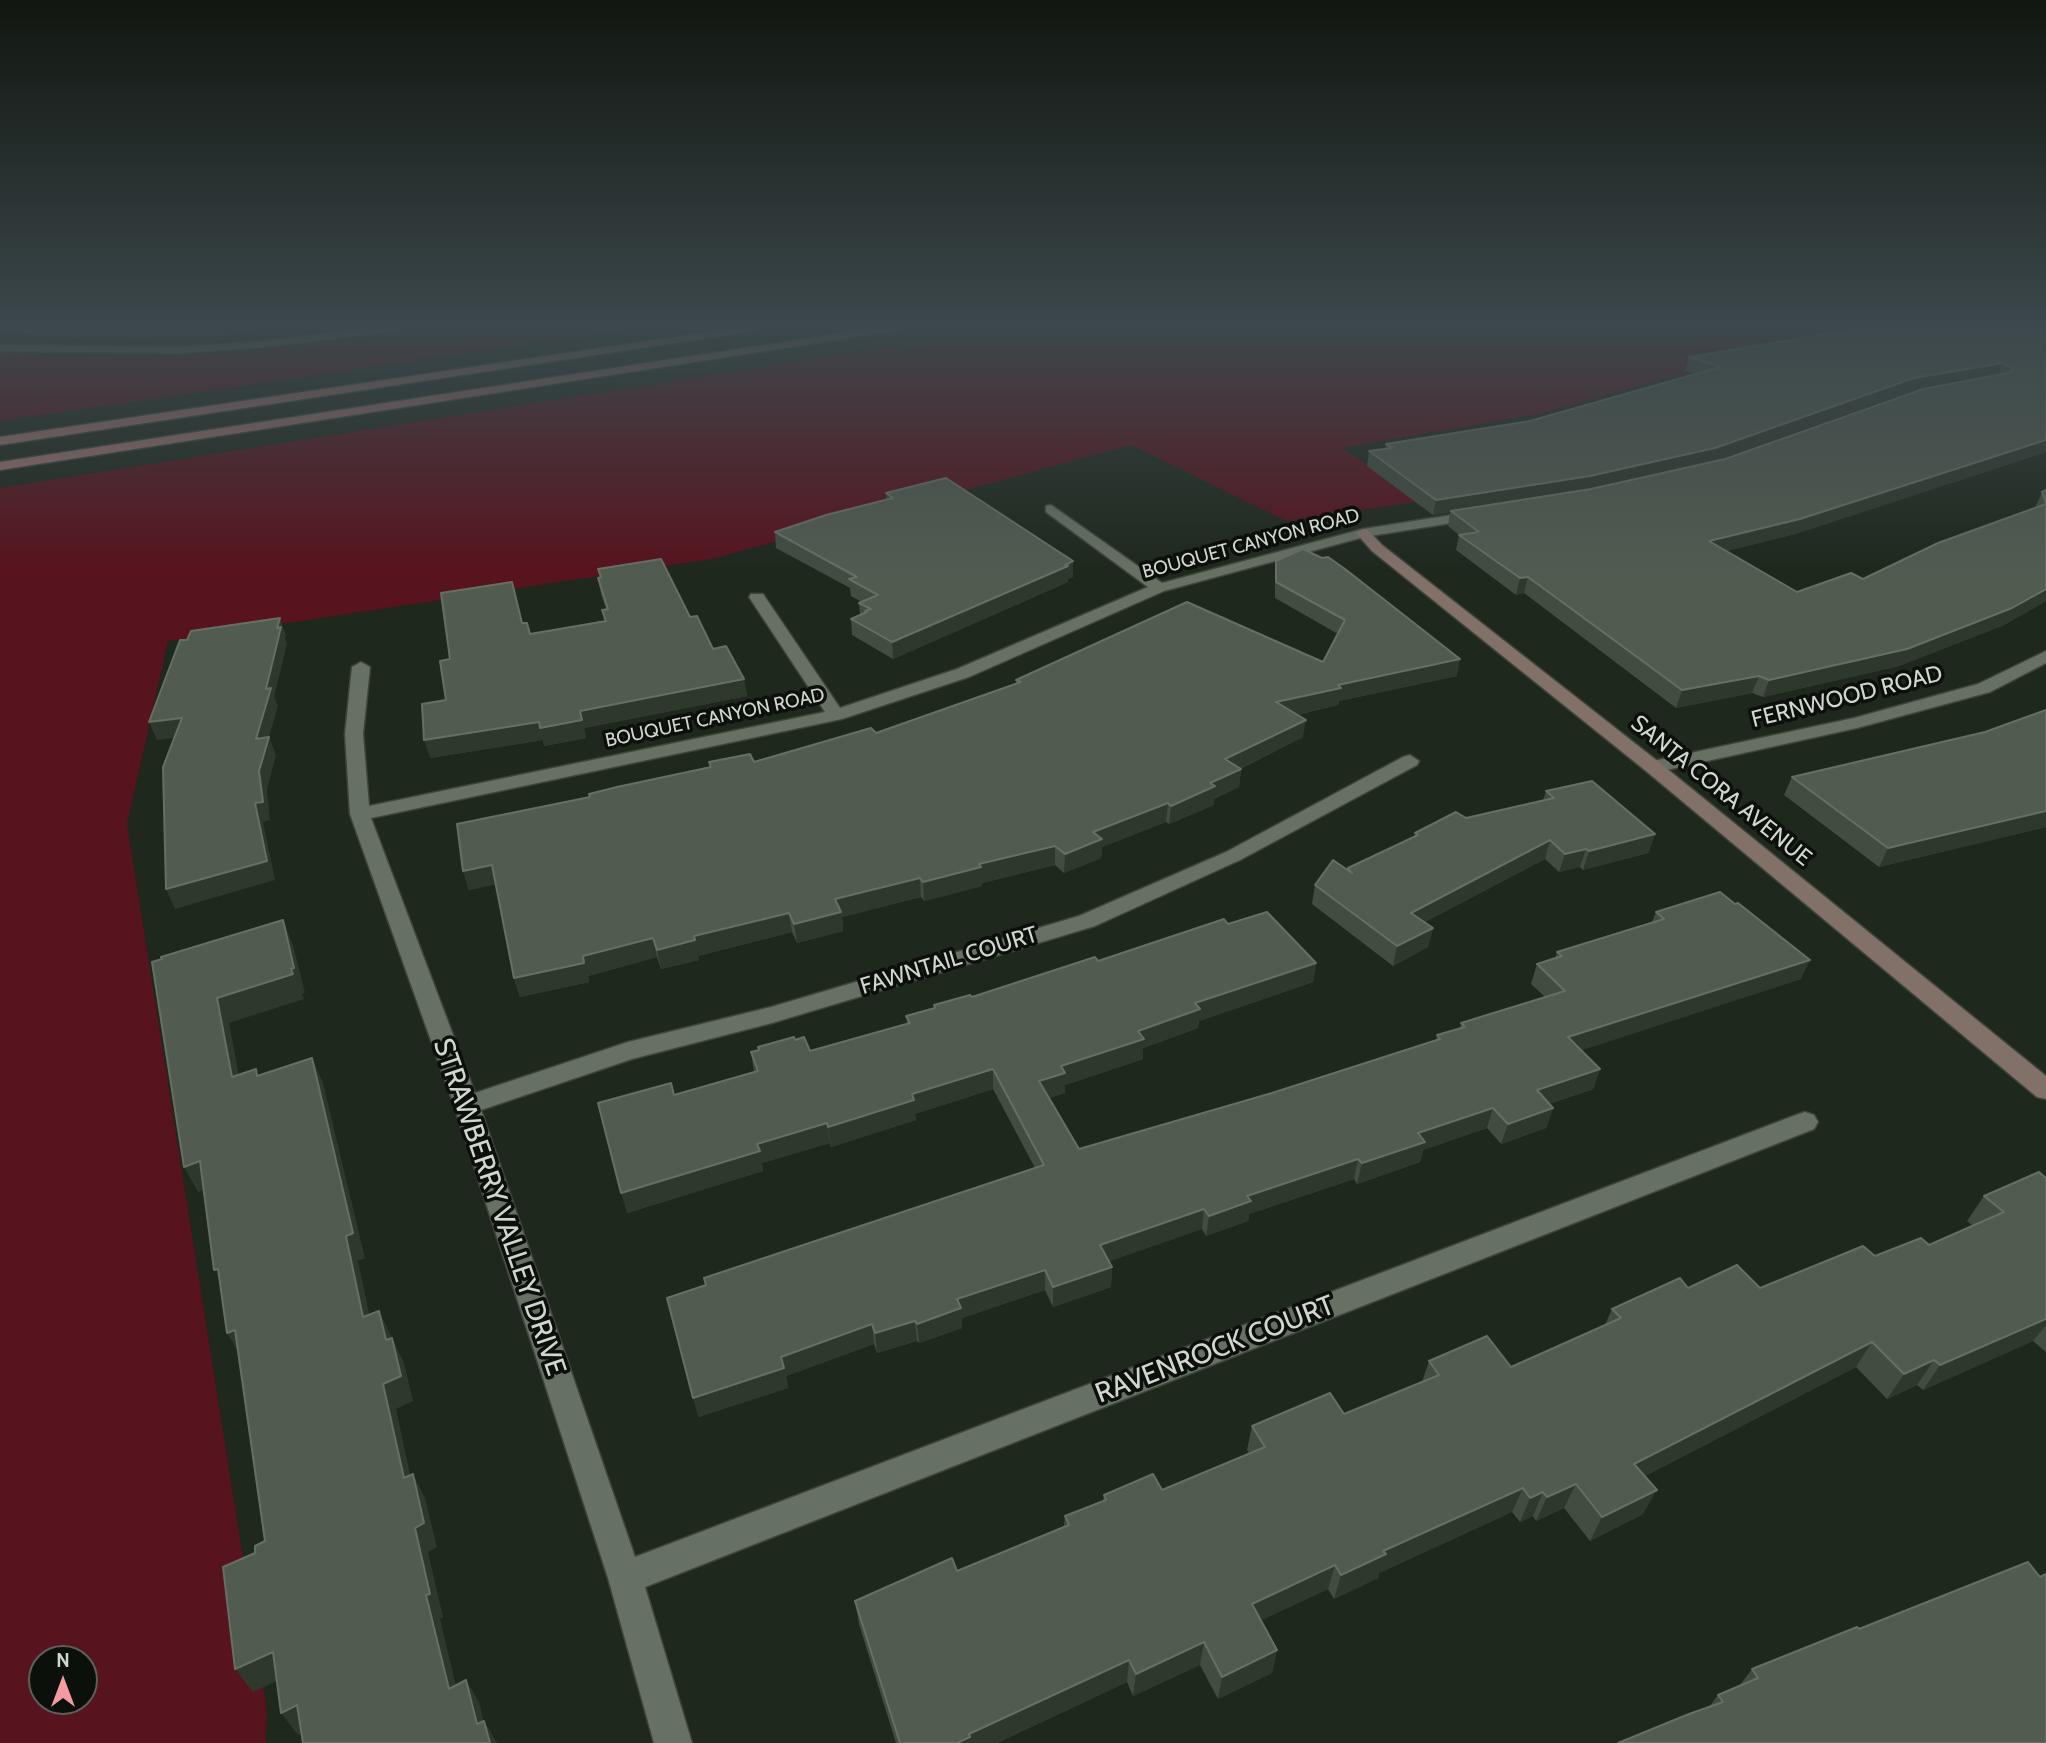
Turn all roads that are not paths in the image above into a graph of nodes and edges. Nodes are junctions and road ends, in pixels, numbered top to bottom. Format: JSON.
{"nodes":[{"id":1,"x":211,"y":409,"type":"edge"},
{"id":2,"x":367,"y":409,"type":"edge"},
{"id":3,"x":0,"y":441,"type":"edge"},
{"id":4,"x":0,"y":466,"type":"edge"},
{"id":5,"x":1051,"y":509,"type":"dead end"},
{"id":6,"x":1493,"y":512,"type":"edge"},
{"id":7,"x":1363,"y":534,"type":"junction"},
{"id":8,"x":1159,"y":588,"type":"junction"},
{"id":9,"x":757,"y":597,"type":"dead end"},
{"id":10,"x":2046,"y":656,"type":"edge"},
{"id":11,"x":361,"y":667,"type":"dead end"},
{"id":12,"x":836,"y":715,"type":"junction"},
{"id":13,"x":1410,"y":761,"type":"dead end"},
{"id":14,"x":1653,"y":767,"type":"junction"},
{"id":15,"x":360,"y":814,"type":"junction"},
{"id":16,"x":2046,"y":1090,"type":"edge"},
{"id":17,"x":467,"y":1105,"type":"junction"},
{"id":18,"x":1805,"y":1122,"type":"dead end"},
{"id":19,"x":625,"y":1578,"type":"junction"},
{"id":20,"x":673,"y":1743,"type":"edge"}],
"edges":[{"from":1,"to":3,"type":"main road"},
{"from":2,"to":4,"type":"main road"},
{"from":5,"to":8,"type":"street"},
{"from":6,"to":7,"type":"street","name":"BOUQUET CANYON ROAD"},
{"from":7,"to":8,"type":"street","name":"BOUQUET CANYON ROAD"},
{"from":7,"to":14,"type":"street","name":"SANTA CORA AVENUE"},
{"from":8,"to":12,"type":"street","name":"BOUQUET CANYON ROAD"},
{"from":9,"to":12,"type":"street"},
{"from":10,"to":14,"type":"street","name":"FERNWOOD ROAD"},
{"from":11,"to":15,"type":"street","name":"STRAWBERRY VALLEY DRIVE"},
{"from":12,"to":15,"type":"street","name":"BOUQUET CANYON ROAD"},
{"from":13,"to":17,"type":"street","name":"FAWNTAIL COURT"},
{"from":14,"to":16,"type":"street","name":"SANTA CORA AVENUE"},
{"from":15,"to":17,"type":"street","name":"STRAWBERRY VALLEY DRIVE"},
{"from":17,"to":19,"type":"street","name":"STRAWBERRY VALLEY DRIVE"},
{"from":18,"to":19,"type":"street","name":"RAVENROCK COURT"},
{"from":19,"to":20,"type":"street","name":"STRAWBERRY VALLEY DRIVE"}]}
